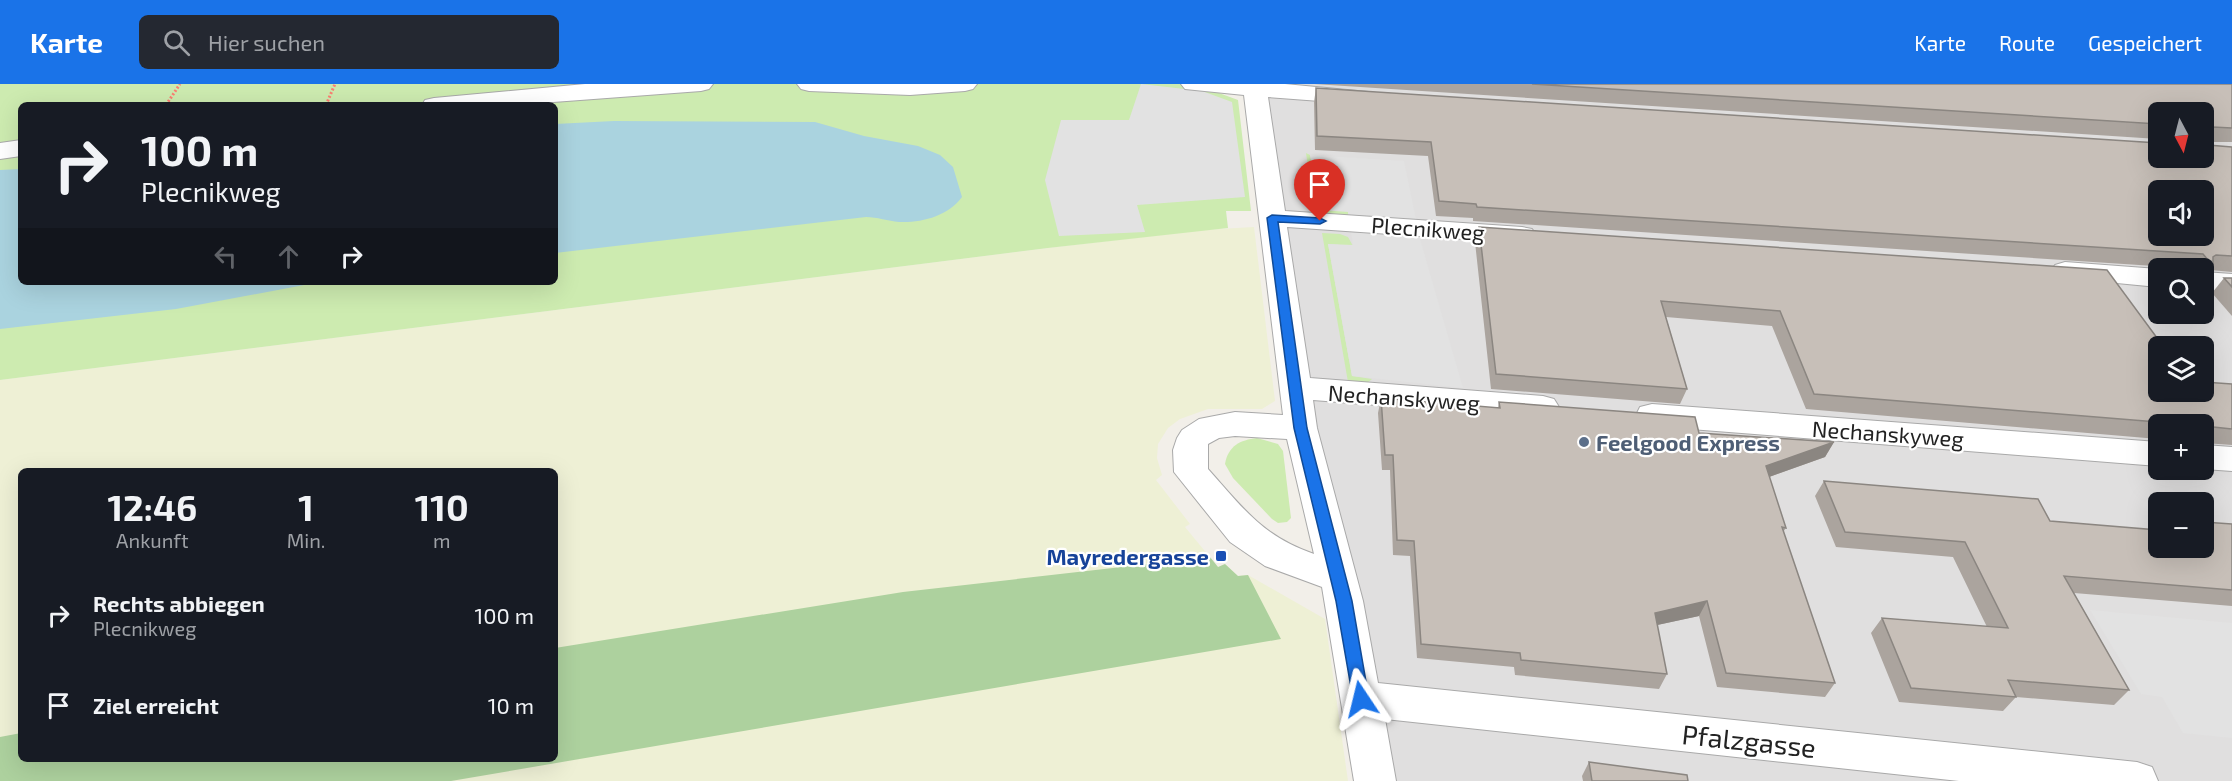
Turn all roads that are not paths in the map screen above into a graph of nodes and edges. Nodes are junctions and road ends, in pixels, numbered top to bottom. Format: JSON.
{"nodes":[{"id":1,"x":701,"y":84,"type":"edge"},
{"id":2,"x":809,"y":84,"type":"edge"},
{"id":3,"x":965,"y":84,"type":"edge"},
{"id":4,"x":1193,"y":84,"type":"edge"},
{"id":5,"x":1255,"y":87,"type":"edge"},
{"id":6,"x":1384,"y":99,"type":"edge"},
{"id":7,"x":467,"y":102,"type":"edge"},
{"id":8,"x":18,"y":148,"type":"edge"},
{"id":9,"x":0,"y":151,"type":"edge"},
{"id":10,"x":1272,"y":218,"type":"junction"},
{"id":11,"x":1544,"y":236,"type":"edge"},
{"id":12,"x":2040,"y":270,"type":"edge"},
{"id":13,"x":2148,"y":277,"type":"edge"},
{"id":14,"x":2214,"y":282,"type":"edge"},
{"id":15,"x":2232,"y":283,"type":"edge"},
{"id":16,"x":1295,"y":388,"type":"junction"},
{"id":17,"x":1568,"y":409,"type":"edge"},
{"id":18,"x":1627,"y":414,"type":"edge"},
{"id":19,"x":1300,"y":428,"type":"junction"},
{"id":20,"x":2148,"y":453,"type":"edge"},
{"id":21,"x":2214,"y":458,"type":"edge"},
{"id":22,"x":2232,"y":459,"type":"edge"},
{"id":23,"x":1338,"y":578,"type":"junction"},
{"id":24,"x":1361,"y":699,"type":"junction"},
{"id":25,"x":1375,"y":781,"type":"edge"},
{"id":26,"x":2137,"y":781,"type":"edge"}],
"edges":[{"from":1,"to":7,"type":"street"},
{"from":2,"to":3,"type":"street"},
{"from":4,"to":5,"type":"street"},
{"from":5,"to":6,"type":"street"},
{"from":5,"to":10,"type":"street"},
{"from":8,"to":9,"type":"street"},
{"from":10,"to":11,"type":"street","name":"Plecnikweg"},
{"from":10,"to":16,"type":"street"},
{"from":12,"to":13,"type":"street"},
{"from":14,"to":15,"type":"street"},
{"from":16,"to":17,"type":"street","name":"Nechanskyweg"},
{"from":16,"to":19,"type":"street"},
{"from":18,"to":20,"type":"street","name":"Nechanskyweg"},
{"from":19,"to":23,"type":"street"},
{"from":19,"to":23,"type":"street"},
{"from":21,"to":22,"type":"street"},
{"from":23,"to":24,"type":"street"},
{"from":24,"to":25,"type":"street"},
{"from":24,"to":26,"type":"street","name":"Pfalzgasse"}]}
